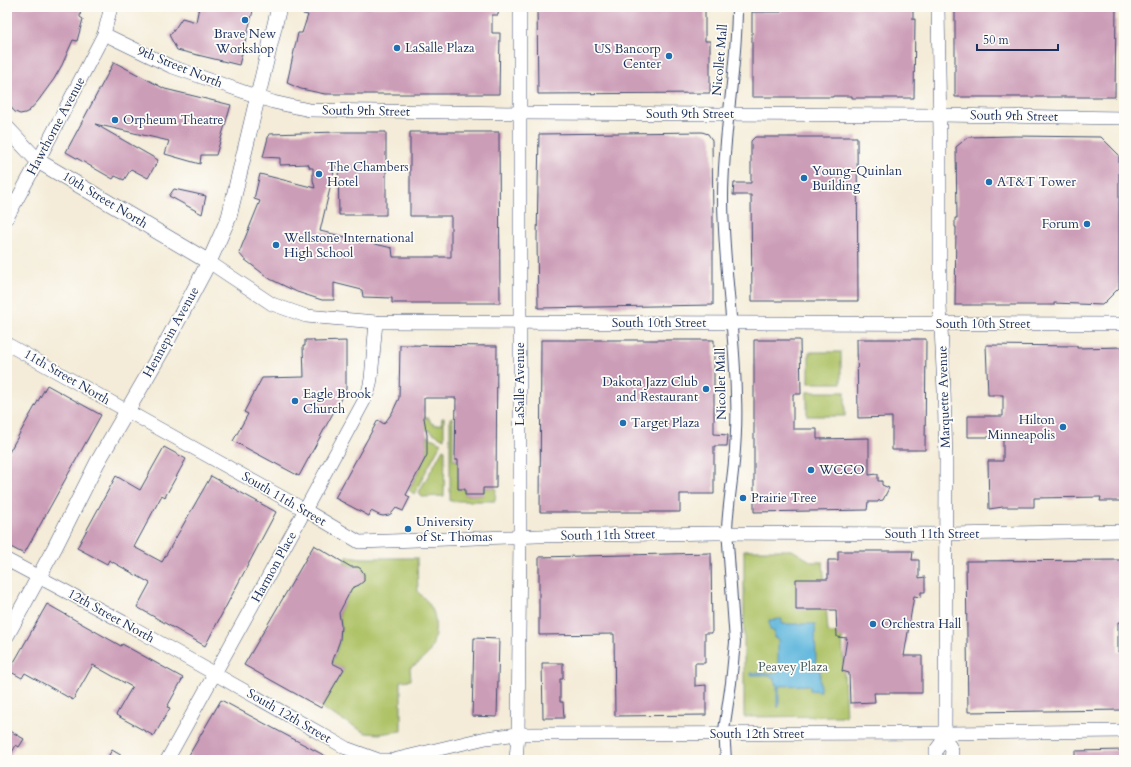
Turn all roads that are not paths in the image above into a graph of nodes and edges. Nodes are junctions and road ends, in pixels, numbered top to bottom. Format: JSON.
{"nodes":[{"id":1,"x":110,"y":7,"type":"edge"},
{"id":2,"x":279,"y":7,"type":"edge"},
{"id":3,"x":520,"y":7,"type":"edge"},
{"id":4,"x":736,"y":7,"type":"edge"},
{"id":5,"x":938,"y":7,"type":"edge"},
{"id":6,"x":104,"y":34,"type":"junction"},
{"id":7,"x":257,"y":97,"type":"junction"},
{"id":8,"x":521,"y":113,"type":"junction"},
{"id":9,"x":728,"y":114,"type":"junction"},
{"id":10,"x":939,"y":115,"type":"junction"},
{"id":11,"x":1124,"y":118,"type":"edge"},
{"id":12,"x":7,"y":128,"type":"edge"},
{"id":13,"x":38,"y":161,"type":"junction"},
{"id":14,"x":7,"y":218,"type":"edge"},
{"id":15,"x":210,"y":262,"type":"junction"},
{"id":16,"x":376,"y":322,"type":"junction"},
{"id":17,"x":520,"y":323,"type":"junction"},
{"id":18,"x":732,"y":323,"type":"junction"},
{"id":19,"x":941,"y":324,"type":"junction"},
{"id":20,"x":1124,"y":324,"type":"edge"},
{"id":21,"x":7,"y":344,"type":"edge"},
{"id":22,"x":127,"y":411,"type":"junction"},
{"id":23,"x":305,"y":510,"type":"junction"},
{"id":24,"x":1124,"y":531,"type":"edge"},
{"id":25,"x":728,"y":533,"type":"junction"},
{"id":26,"x":946,"y":534,"type":"junction"},
{"id":27,"x":520,"y":537,"type":"junction"},
{"id":28,"x":7,"y":560,"type":"edge"},
{"id":29,"x":39,"y":577,"type":"junction"},
{"id":30,"x":7,"y":635,"type":"edge"},
{"id":31,"x":215,"y":674,"type":"junction"},
{"id":32,"x":1124,"y":731,"type":"edge"},
{"id":33,"x":518,"y":734,"type":"junction"},
{"id":34,"x":724,"y":734,"type":"junction"},
{"id":35,"x":945,"y":736,"type":"junction"},
{"id":36,"x":166,"y":760,"type":"edge"},
{"id":37,"x":379,"y":760,"type":"edge"},
{"id":38,"x":387,"y":760,"type":"edge"},
{"id":39,"x":393,"y":760,"type":"edge"},
{"id":40,"x":516,"y":760,"type":"edge"},
{"id":41,"x":726,"y":760,"type":"edge"},
{"id":42,"x":936,"y":760,"type":"edge"},
{"id":43,"x":952,"y":760,"type":"edge"}],
"edges":[{"from":1,"to":6,"type":"street","name":"Hawthorne Avenue"},
{"from":2,"to":7,"type":"main road","name":"Hennepin Avenue"},
{"from":3,"to":8,"type":"street","name":"LaSalle Avenue"},
{"from":4,"to":9,"type":"street","name":"Nicollet Mall"},
{"from":5,"to":10,"type":"street","name":"Marquette Avenue"},
{"from":6,"to":7,"type":"street","name":"9th Street North"},
{"from":6,"to":13,"type":"street","name":"Hawthorne Avenue"},
{"from":7,"to":8,"type":"street","name":"South 9th Street"},
{"from":7,"to":15,"type":"main road","name":"Hennepin Avenue"},
{"from":8,"to":9,"type":"street","name":"South 9th Street"},
{"from":8,"to":17,"type":"street","name":"LaSalle Avenue"},
{"from":9,"to":10,"type":"street","name":"South 9th Street"},
{"from":9,"to":18,"type":"street","name":"Nicollet Mall"},
{"from":10,"to":11,"type":"street","name":"South 9th Street"},
{"from":10,"to":19,"type":"street","name":"Marquette Avenue"},
{"from":12,"to":13,"type":"main road","name":"10th Street North"},
{"from":13,"to":14,"type":"street","name":"Hawthorne Avenue"},
{"from":13,"to":15,"type":"main road","name":"10th Street North"},
{"from":15,"to":16,"type":"street","name":"South 10th Street"},
{"from":15,"to":22,"type":"main road","name":"Hennepin Avenue"},
{"from":16,"to":17,"type":"street","name":"South 10th Street"},
{"from":16,"to":23,"type":"street","name":"Harmon Place"},
{"from":17,"to":18,"type":"street","name":"South 10th Street"},
{"from":17,"to":27,"type":"street","name":"LaSalle Avenue"},
{"from":18,"to":19,"type":"street","name":"South 10th Street"},
{"from":18,"to":25,"type":"street","name":"Nicollet Mall"},
{"from":19,"to":20,"type":"street","name":"South 10th Street"},
{"from":19,"to":26,"type":"street","name":"Marquette Avenue"},
{"from":21,"to":22,"type":"street","name":"11th Street North"},
{"from":22,"to":23,"type":"street","name":"South 11th Street"},
{"from":22,"to":29,"type":"main road","name":"Hennepin Avenue"},
{"from":23,"to":27,"type":"street","name":"South 11th Street"},
{"from":23,"to":31,"type":"street","name":"Harmon Place"},
{"from":24,"to":26,"type":"street","name":"South 11th Street"},
{"from":25,"to":26,"type":"street","name":"South 11th Street"},
{"from":25,"to":27,"type":"street","name":"South 11th Street"},
{"from":25,"to":34,"type":"street","name":"Nicollet Mall"},
{"from":26,"to":35,"type":"street","name":"Marquette Avenue"},
{"from":27,"to":33,"type":"street","name":"LaSalle Avenue"},
{"from":28,"to":29,"type":"street","name":"12th Street North"},
{"from":29,"to":30,"type":"main road","name":"Hennepin Avenue"},
{"from":29,"to":31,"type":"street","name":"12th Street North"},
{"from":31,"to":36,"type":"street","name":"Harmon Place"},
{"from":31,"to":37,"type":"street","name":"South 12th Street"},
{"from":32,"to":35,"type":"street","name":"South 12th Street"},
{"from":33,"to":34,"type":"street","name":"South 12th Street"},
{"from":33,"to":39,"type":"street","name":"South 12th Street"},
{"from":33,"to":40,"type":"street","name":"LaSalle Avenue"},
{"from":34,"to":35,"type":"street","name":"South 12th Street"},
{"from":34,"to":41,"type":"street","name":"Nicollet Mall"},
{"from":35,"to":42,"type":"street","name":"Marquette Avenue"},
{"from":35,"to":43,"type":"street","name":"Marquette Avenue"},
{"from":37,"to":38,"type":"street","name":"South 12th Street"}]}
